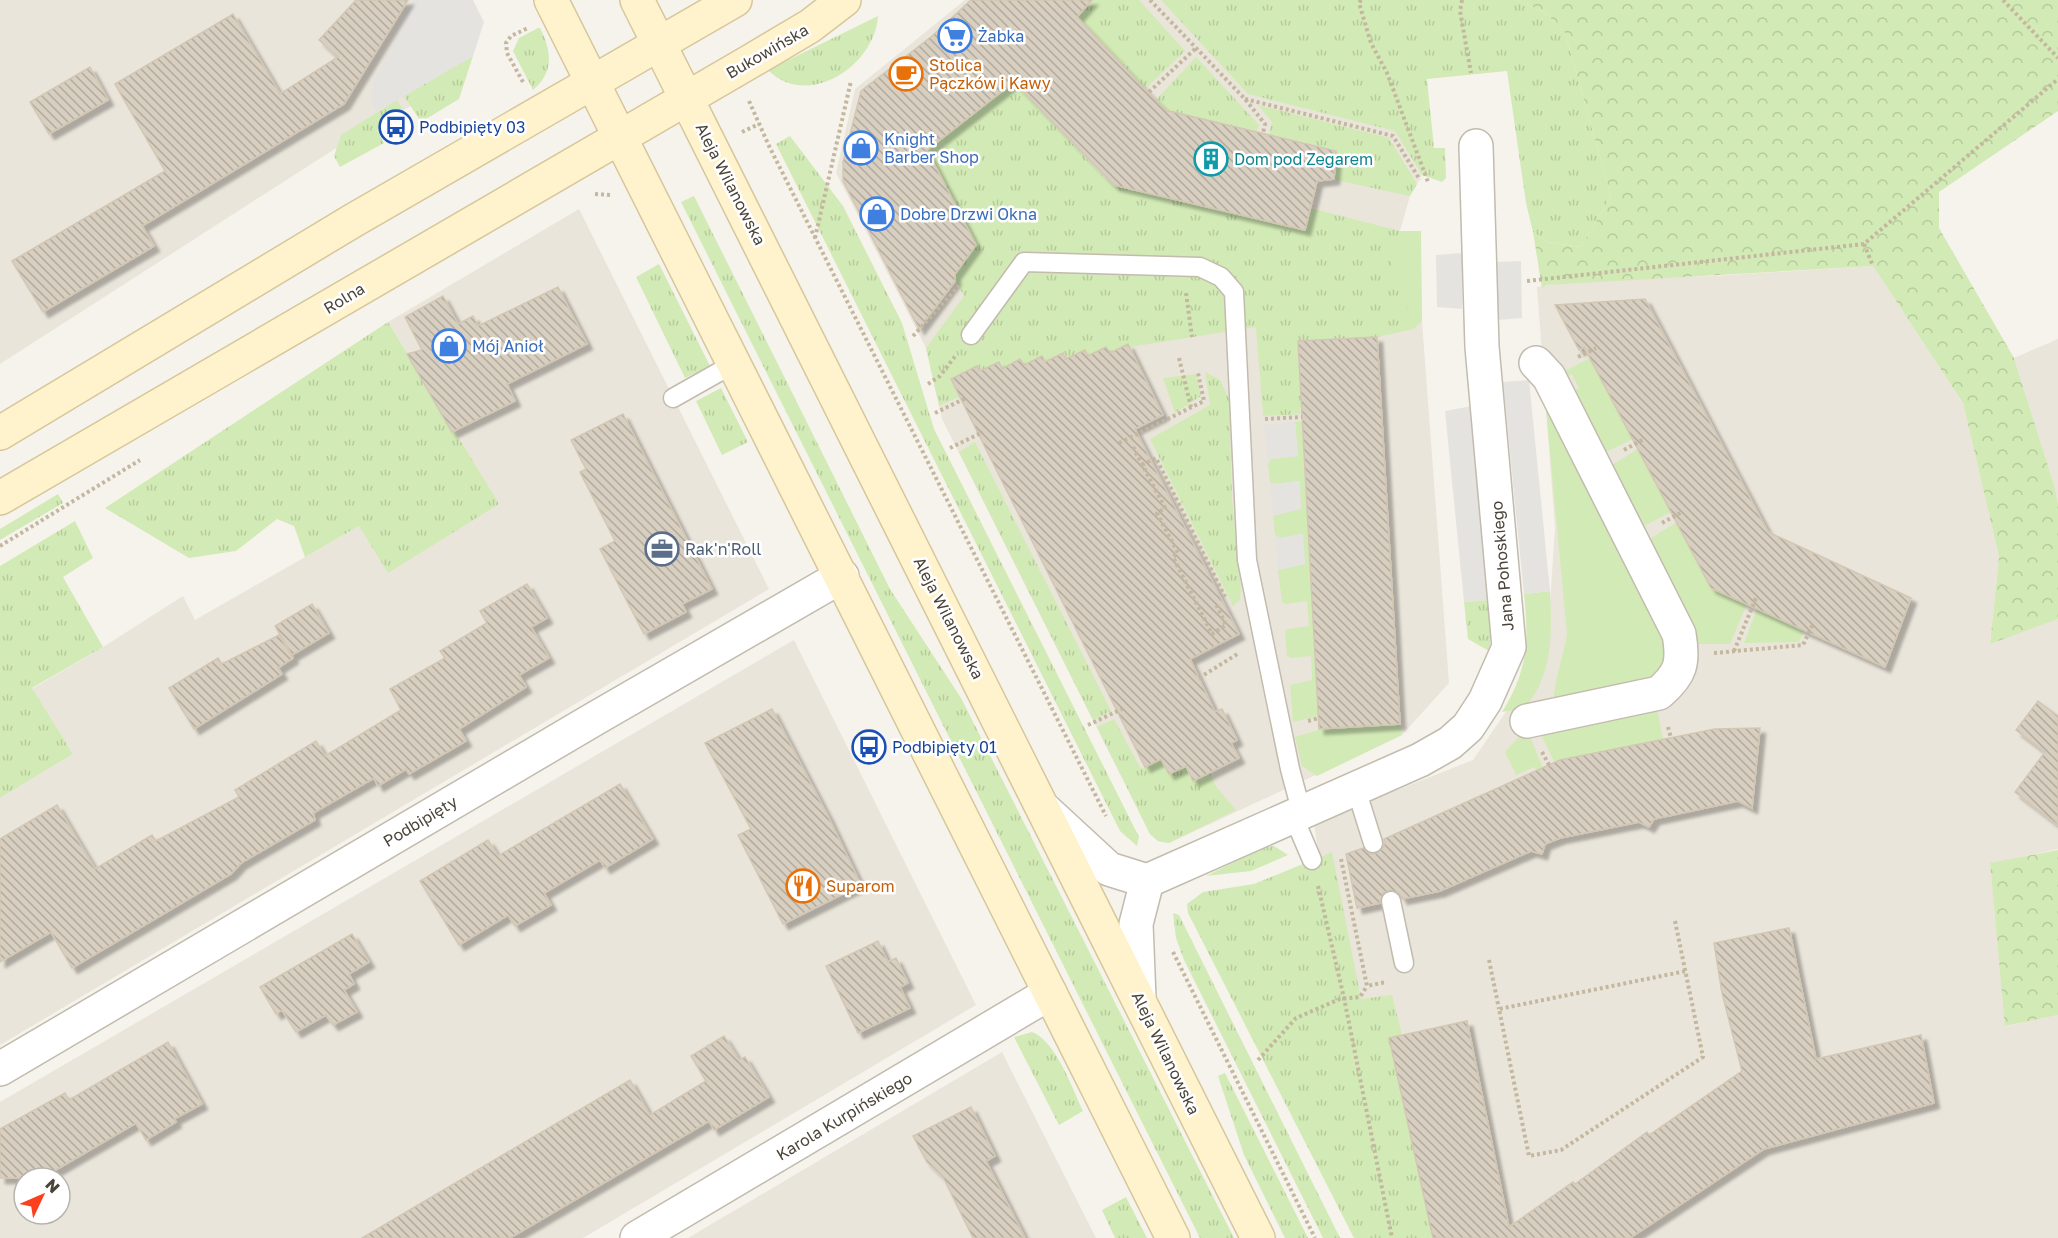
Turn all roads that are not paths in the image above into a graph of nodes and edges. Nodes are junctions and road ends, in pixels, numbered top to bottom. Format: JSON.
{"nodes":[{"id":1,"x":551,"y":0,"type":"edge"},
{"id":2,"x":637,"y":0,"type":"edge"},
{"id":3,"x":735,"y":0,"type":"edge"},
{"id":4,"x":844,"y":0,"type":"edge"},
{"id":5,"x":660,"y":44,"type":"junction"},
{"id":6,"x":592,"y":82,"type":"junction"},
{"id":7,"x":687,"y":98,"type":"junction"},
{"id":8,"x":620,"y":136,"type":"junction"},
{"id":9,"x":1476,"y":146,"type":"dead end"},
{"id":10,"x":971,"y":335,"type":"road end"},
{"id":11,"x":735,"y":363,"type":"junction"},
{"id":12,"x":1536,"y":363,"type":"dead end"},
{"id":13,"x":673,"y":398,"type":"dead end"},
{"id":14,"x":0,"y":432,"type":"edge"},
{"id":15,"x":0,"y":498,"type":"edge"},
{"id":16,"x":842,"y":576,"type":"junction"},
{"id":17,"x":1527,"y":721,"type":"dead end"},
{"id":18,"x":1356,"y":789,"type":"junction"},
{"id":19,"x":1045,"y":810,"type":"junction"},
{"id":20,"x":1298,"y":816,"type":"junction"},
{"id":21,"x":1373,"y":843,"type":"dead end"},
{"id":22,"x":1312,"y":860,"type":"road end"},
{"id":23,"x":1147,"y":881,"type":"junction"},
{"id":24,"x":1391,"y":901,"type":"dead end"},
{"id":25,"x":1401,"y":971,"type":"road end"},
{"id":26,"x":1050,"y":993,"type":"junction"},
{"id":27,"x":1139,"y":998,"type":"junction"},
{"id":28,"x":0,"y":1069,"type":"edge"},
{"id":29,"x":637,"y":1238,"type":"edge"},
{"id":30,"x":1173,"y":1238,"type":"edge"},
{"id":31,"x":1258,"y":1238,"type":"edge"}],
"edges":[{"from":1,"to":6,"type":"main road"},
{"from":2,"to":5,"type":"main road","name":"Aleja Wilanowska"},
{"from":3,"to":5,"type":"main road"},
{"from":4,"to":7,"type":"main road","name":"Bukowińska"},
{"from":5,"to":6,"type":"main road"},
{"from":5,"to":7,"type":"main road","name":"Aleja Wilanowska"},
{"from":6,"to":8,"type":"main road"},
{"from":6,"to":14,"type":"main road"},
{"from":7,"to":8,"type":"main road","name":"Rolna"},
{"from":7,"to":19,"type":"main road","name":"Aleja Wilanowska"},
{"from":8,"to":11,"type":"main road"},
{"from":8,"to":15,"type":"main road","name":"Rolna"},
{"from":9,"to":18,"type":"street","name":"Jana Pohoskiego"},
{"from":10,"to":20,"type":"lane"},
{"from":11,"to":13,"type":"lane"},
{"from":11,"to":16,"type":"main road"},
{"from":12,"to":17,"type":"street"},
{"from":16,"to":26,"type":"main road"},
{"from":16,"to":28,"type":"street","name":"Podbipięty"},
{"from":18,"to":20,"type":"street","name":"Jana Pohoskiego"},
{"from":18,"to":21,"type":"lane"},
{"from":19,"to":23,"type":"street"},
{"from":19,"to":27,"type":"main road","name":"Aleja Wilanowska"},
{"from":20,"to":22,"type":"lane"},
{"from":20,"to":23,"type":"street","name":"Jana Pohoskiego"},
{"from":23,"to":27,"type":"street"},
{"from":24,"to":25,"type":"lane"},
{"from":26,"to":29,"type":"street","name":"Karola Kurpińskiego"},
{"from":26,"to":30,"type":"main road"},
{"from":27,"to":31,"type":"main road","name":"Aleja Wilanowska"}]}
